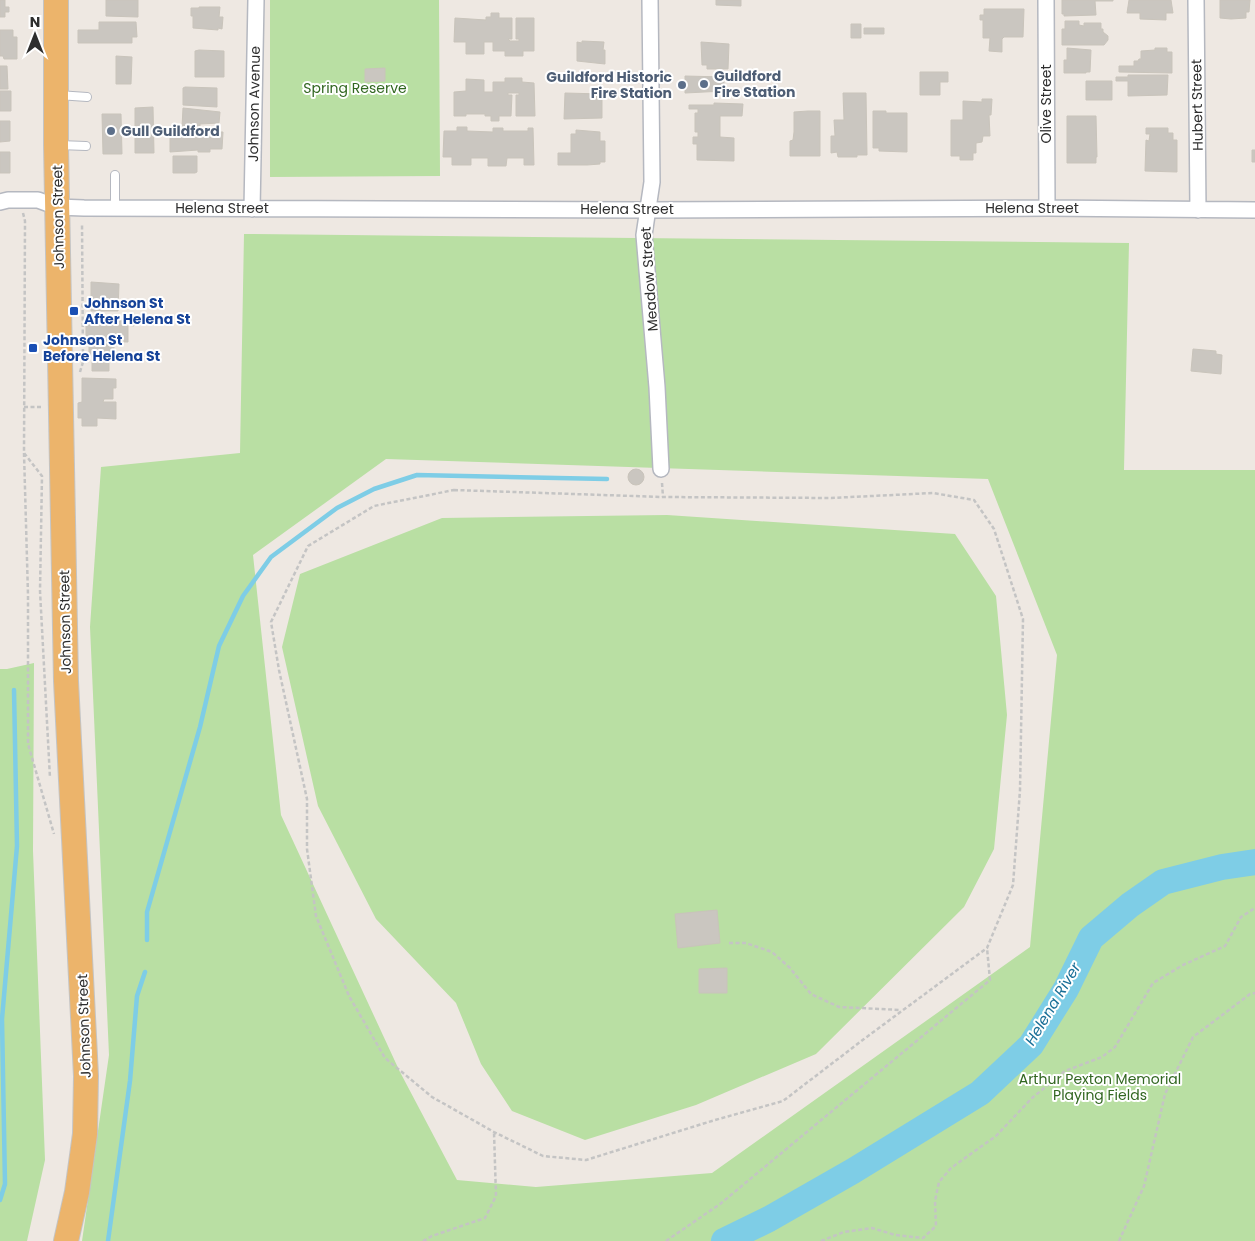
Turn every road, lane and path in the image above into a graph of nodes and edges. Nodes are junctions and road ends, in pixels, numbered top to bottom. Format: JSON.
{"nodes":[{"id":1,"x":56,"y":0,"type":"edge"},
{"id":2,"x":256,"y":0,"type":"edge"},
{"id":3,"x":650,"y":0,"type":"edge"},
{"id":4,"x":1046,"y":0,"type":"edge"},
{"id":5,"x":1196,"y":0,"type":"edge"},
{"id":6,"x":56,"y":95,"type":"junction"},
{"id":7,"x":87,"y":97,"type":"dead end"},
{"id":8,"x":56,"y":145,"type":"junction"},
{"id":9,"x":86,"y":146,"type":"dead end"},
{"id":10,"x":115,"y":175,"type":"dead end"},
{"id":11,"x":18,"y":200,"type":"junction"},
{"id":12,"x":0,"y":202,"type":"edge"},
{"id":13,"x":58,"y":207,"type":"junction"},
{"id":14,"x":84,"y":208,"type":"junction"},
{"id":15,"x":115,"y":208,"type":"junction"},
{"id":16,"x":1047,"y":208,"type":"junction"},
{"id":17,"x":252,"y":209,"type":"junction"},
{"id":18,"x":648,"y":210,"type":"junction"},
{"id":19,"x":1198,"y":210,"type":"junction"},
{"id":20,"x":1255,"y":210,"type":"edge"},
{"id":21,"x":79,"y":377,"type":"dead end"},
{"id":22,"x":24,"y":453,"type":"junction"},
{"id":23,"x":661,"y":469,"type":"dead end"},
{"id":24,"x":50,"y":778,"type":"dead end"},
{"id":25,"x":53,"y":816,"type":"dead end"},
{"id":26,"x":1255,"y":908,"type":"edge"},
{"id":27,"x":730,"y":942,"type":"dead end"},
{"id":28,"x":987,"y":948,"type":"junction"},
{"id":29,"x":1255,"y":993,"type":"edge"},
{"id":30,"x":902,"y":1010,"type":"junction"},
{"id":31,"x":494,"y":1132,"type":"junction"},
{"id":32,"x":66,"y":1241,"type":"edge"},
{"id":33,"x":423,"y":1241,"type":"edge"},
{"id":34,"x":666,"y":1241,"type":"edge"},
{"id":35,"x":821,"y":1241,"type":"edge"},
{"id":36,"x":1119,"y":1241,"type":"edge"}],
"edges":[{"from":1,"to":6,"type":"highway","name":"Johnson Street"},
{"from":2,"to":17,"type":"street","name":"Johnson Avenue"},
{"from":3,"to":18,"type":"street","name":"Meadow Street"},
{"from":4,"to":16,"type":"street","name":"Olive Street"},
{"from":5,"to":19,"type":"street","name":"Hubert Street"},
{"from":6,"to":7,"type":"lane"},
{"from":6,"to":8,"type":"highway","name":"Johnson Street"},
{"from":8,"to":9,"type":"lane"},
{"from":8,"to":13,"type":"highway","name":"Johnson Street"},
{"from":10,"to":15,"type":"lane"},
{"from":11,"to":12,"type":"street","name":"Helena Street"},
{"from":11,"to":13,"type":"street","name":"Helena Street"},
{"from":11,"to":22,"type":"path"},
{"from":13,"to":14,"type":"street","name":"Helena Street"},
{"from":13,"to":32,"type":"highway","name":"Johnson Street"},
{"from":14,"to":15,"type":"street","name":"Helena Street"},
{"from":14,"to":21,"type":"path"},
{"from":15,"to":17,"type":"street","name":"Helena Street"},
{"from":16,"to":18,"type":"street","name":"Helena Street"},
{"from":16,"to":19,"type":"street","name":"Helena Street"},
{"from":17,"to":18,"type":"street","name":"Helena Street"},
{"from":18,"to":23,"type":"street","name":"Meadow Street"},
{"from":19,"to":20,"type":"street","name":"Helena Street"},
{"from":22,"to":24,"type":"path"},
{"from":22,"to":25,"type":"path"},
{"from":26,"to":35,"type":"path"},
{"from":27,"to":30,"type":"path"},
{"from":28,"to":30,"type":"path"},
{"from":28,"to":31,"type":"path"},
{"from":28,"to":34,"type":"path"},
{"from":29,"to":36,"type":"path"},
{"from":30,"to":31,"type":"path"},
{"from":31,"to":33,"type":"path"}]}
